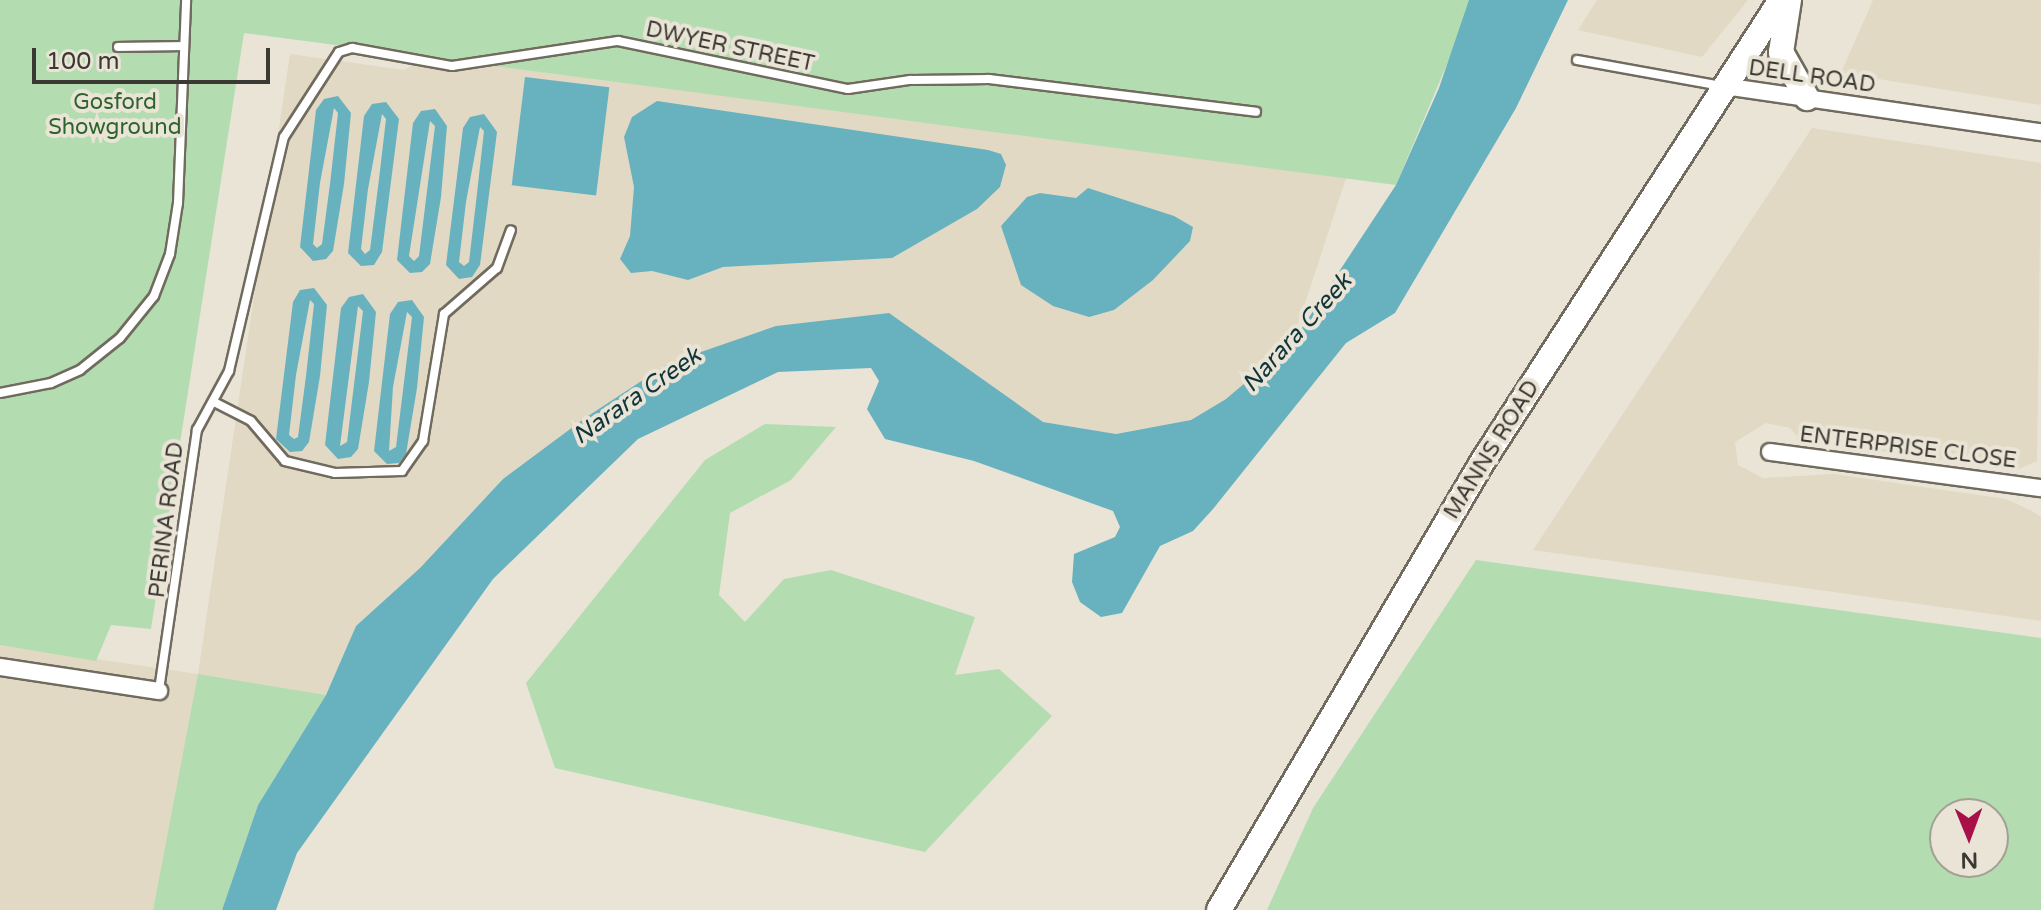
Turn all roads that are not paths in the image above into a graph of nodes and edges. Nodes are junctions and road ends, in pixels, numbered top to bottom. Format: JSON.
{"nodes":[{"id":1,"x":186,"y":0,"type":"edge"},
{"id":2,"x":1781,"y":0,"type":"edge"},
{"id":3,"x":1789,"y":0,"type":"edge"},
{"id":4,"x":184,"y":46,"type":"junction"},
{"id":5,"x":118,"y":47,"type":"dead end"},
{"id":6,"x":1577,"y":60,"type":"dead end"},
{"id":7,"x":1724,"y":86,"type":"junction"},
{"id":8,"x":1807,"y":98,"type":"junction"},
{"id":9,"x":1256,"y":112,"type":"dead end"},
{"id":10,"x":2041,"y":132,"type":"edge"},
{"id":11,"x":275,"y":173,"type":"joint"},
{"id":12,"x":511,"y":230,"type":"dead end"},
{"id":13,"x":0,"y":393,"type":"edge"},
{"id":14,"x":216,"y":403,"type":"junction"},
{"id":15,"x":1770,"y":452,"type":"dead end"},
{"id":16,"x":2041,"y":488,"type":"edge"},
{"id":17,"x":0,"y":667,"type":"edge"},
{"id":18,"x":159,"y":691,"type":"joint"},
{"id":19,"x":1219,"y":910,"type":"edge"}],
"edges":[{"from":1,"to":4,"type":"lane"},
{"from":2,"to":7,"type":"main road","name":"MANNS ROAD"},
{"from":3,"to":8,"type":"main road"},
{"from":4,"to":5,"type":"lane"},
{"from":4,"to":13,"type":"lane"},
{"from":6,"to":7,"type":"lane","name":"DELL ROAD"},
{"from":7,"to":8,"type":"street","name":"DELL ROAD"},
{"from":7,"to":19,"type":"main road","name":"MANNS ROAD"},
{"from":8,"to":10,"type":"street","name":"DELL ROAD"},
{"from":9,"to":11,"type":"lane","name":"DWYER STREET"},
{"from":11,"to":14,"type":"lane","name":"PERINA ROAD"},
{"from":12,"to":14,"type":"lane"},
{"from":14,"to":18,"type":"lane","name":"PERINA ROAD"},
{"from":15,"to":16,"type":"street","name":"ENTERPRISE CLOSE"},
{"from":17,"to":18,"type":"street"}]}
